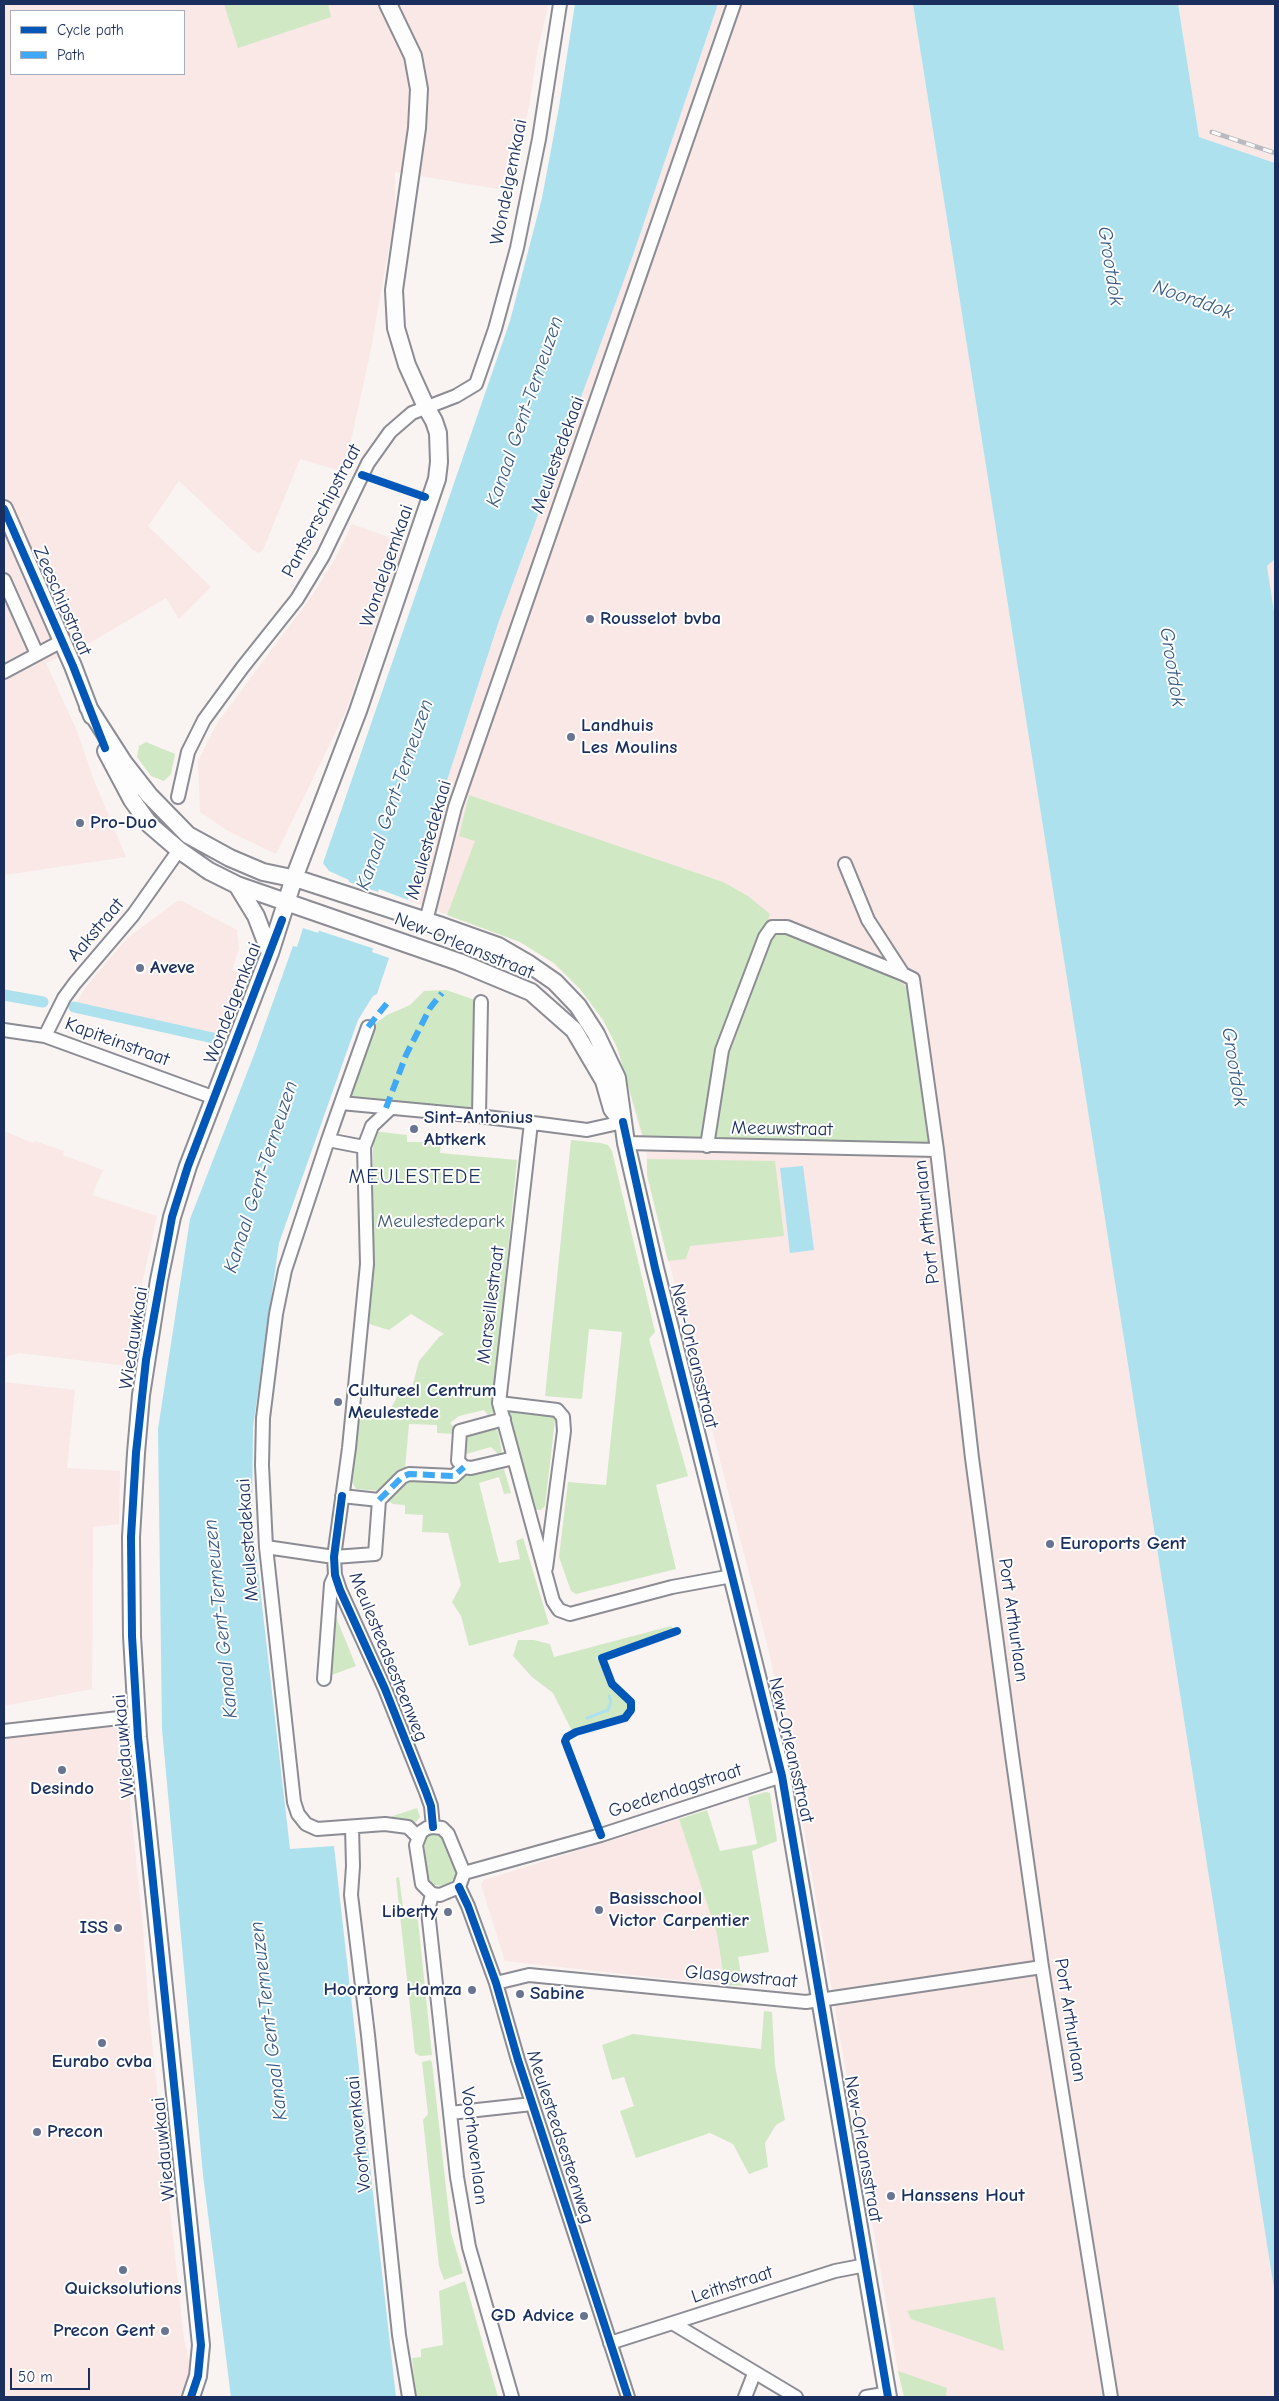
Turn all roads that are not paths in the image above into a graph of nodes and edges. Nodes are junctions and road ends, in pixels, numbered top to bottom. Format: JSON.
{"nodes":[{"id":1,"x":388,"y":4,"type":"edge"},
{"id":2,"x":560,"y":4,"type":"edge"},
{"id":3,"x":734,"y":4,"type":"edge"},
{"id":4,"x":426,"y":408,"type":"junction"},
{"id":5,"x":4,"y":509,"type":"edge"},
{"id":6,"x":4,"y":580,"type":"edge"},
{"id":7,"x":62,"y":641,"type":"junction"},
{"id":8,"x":37,"y":654,"type":"junction"},
{"id":9,"x":4,"y":672,"type":"edge"},
{"id":10,"x":88,"y":707,"type":"junction"},
{"id":11,"x":178,"y":797,"type":"dead end"},
{"id":12,"x":179,"y":850,"type":"junction"},
{"id":13,"x":845,"y":864,"type":"dead end"},
{"id":14,"x":294,"y":878,"type":"junction"},
{"id":15,"x":237,"y":885,"type":"junction"},
{"id":16,"x":286,"y":903,"type":"junction"},
{"id":17,"x":426,"y":921,"type":"junction"},
{"id":18,"x":270,"y":953,"type":"junction"},
{"id":19,"x":904,"y":974,"type":"junction"},
{"id":20,"x":482,"y":1002,"type":"dead end"},
{"id":21,"x":368,"y":1027,"type":"dead end"},
{"id":22,"x":4,"y":1030,"type":"edge"},
{"id":23,"x":45,"y":1036,"type":"junction"},
{"id":24,"x":215,"y":1098,"type":"junction"},
{"id":25,"x":341,"y":1103,"type":"junction"},
{"id":26,"x":389,"y":1108,"type":"junction"},
{"id":27,"x":480,"y":1116,"type":"junction"},
{"id":28,"x":623,"y":1122,"type":"junction"},
{"id":29,"x":531,"y":1123,"type":"junction"},
{"id":30,"x":328,"y":1140,"type":"junction"},
{"id":31,"x":626,"y":1143,"type":"junction"},
{"id":32,"x":707,"y":1146,"type":"junction"},
{"id":33,"x":364,"y":1147,"type":"junction"},
{"id":34,"x":937,"y":1150,"type":"junction"},
{"id":35,"x":499,"y":1403,"type":"junction"},
{"id":36,"x":504,"y":1419,"type":"junction"},
{"id":37,"x":514,"y":1458,"type":"junction"},
{"id":38,"x":464,"y":1467,"type":"junction"},
{"id":39,"x":342,"y":1496,"type":"junction"},
{"id":40,"x":378,"y":1500,"type":"junction"},
{"id":41,"x":554,"y":1516,"type":"junction"},
{"id":42,"x":531,"y":1520,"type":"junction"},
{"id":43,"x":266,"y":1547,"type":"junction"},
{"id":44,"x":334,"y":1557,"type":"junction"},
{"id":45,"x":546,"y":1573,"type":"junction"},
{"id":46,"x":335,"y":1575,"type":"junction"},
{"id":47,"x":732,"y":1576,"type":"junction"},
{"id":48,"x":324,"y":1679,"type":"dead end"},
{"id":49,"x":137,"y":1716,"type":"junction"},
{"id":50,"x":4,"y":1731,"type":"edge"},
{"id":51,"x":782,"y":1776,"type":"junction"},
{"id":52,"x":433,"y":1827,"type":"junction"},
{"id":53,"x":353,"y":1830,"type":"junction"},
{"id":54,"x":418,"y":1837,"type":"junction"},
{"id":55,"x":464,"y":1873,"type":"junction"},
{"id":56,"x":459,"y":1887,"type":"junction"},
{"id":57,"x":432,"y":1894,"type":"junction"},
{"id":58,"x":1042,"y":1967,"type":"junction"},
{"id":59,"x":496,"y":1983,"type":"junction"},
{"id":60,"x":821,"y":2000,"type":"junction"},
{"id":61,"x":532,"y":2104,"type":"junction"},
{"id":62,"x":450,"y":2113,"type":"junction"},
{"id":63,"x":866,"y":2265,"type":"junction"},
{"id":64,"x":674,"y":2324,"type":"junction"},
{"id":65,"x":610,"y":2343,"type":"junction"},
{"id":66,"x":754,"y":2374,"type":"junction"},
{"id":67,"x":889,"y":2396,"type":"edge"},
{"id":68,"x":191,"y":2397,"type":"edge"},
{"id":69,"x":409,"y":2397,"type":"edge"},
{"id":70,"x":512,"y":2397,"type":"edge"},
{"id":71,"x":628,"y":2397,"type":"edge"},
{"id":72,"x":745,"y":2397,"type":"edge"},
{"id":73,"x":796,"y":2397,"type":"edge"},
{"id":74,"x":866,"y":2397,"type":"edge"},
{"id":75,"x":1111,"y":2397,"type":"edge"}],
"edges":[{"from":1,"to":4,"type":"main road"},
{"from":2,"to":4,"type":"street","name":"Wondelgemkaai"},
{"from":3,"to":17,"type":"street","name":"Meulestedekaai"},
{"from":4,"to":11,"type":"street","name":"Pantserschipstraat"},
{"from":4,"to":14,"type":"main road","name":"Wondelgemkaai"},
{"from":5,"to":7,"type":"main road","name":"Zeeschipstraat"},
{"from":6,"to":8,"type":"street"},
{"from":7,"to":8,"type":"street"},
{"from":7,"to":10,"type":"main road","name":"Zeeschipstraat"},
{"from":8,"to":9,"type":"street"},
{"from":10,"to":12,"type":"main road","name":"Zeeschipstraat"},
{"from":10,"to":14,"type":"main road","name":"Zeeschipstraat"},
{"from":12,"to":15,"type":"main road","name":"Zeeschipstraat"},
{"from":12,"to":23,"type":"street","name":"Aakstraat"},
{"from":13,"to":19,"type":"street","name":"Port Arthurlaan"},
{"from":14,"to":16,"type":"main road","name":"Wondelgemkaai"},
{"from":14,"to":17,"type":"main road","name":"New-Orleansstraat"},
{"from":15,"to":16,"type":"main road","name":"Zeeschipstraat"},
{"from":15,"to":18,"type":"main road"},
{"from":16,"to":18,"type":"main road","name":"Wondelgemkaai"},
{"from":16,"to":28,"type":"main road","name":"New-Orleansstraat"},
{"from":17,"to":28,"type":"main road","name":"New-Orleansstraat"},
{"from":18,"to":24,"type":"main road","name":"Wondelgemkaai"},
{"from":19,"to":32,"type":"street"},
{"from":19,"to":34,"type":"street","name":"Port Arthurlaan"},
{"from":20,"to":27,"type":"street"},
{"from":21,"to":25,"type":"street"},
{"from":22,"to":23,"type":"street","name":"Kapiteinstraat"},
{"from":23,"to":24,"type":"street","name":"Kapiteinstraat"},
{"from":24,"to":49,"type":"main road","name":"Wiedauwkaai"},
{"from":25,"to":26,"type":"street"},
{"from":25,"to":30,"type":"street","name":"Meulestedekaai"},
{"from":26,"to":27,"type":"street"},
{"from":26,"to":33,"type":"street"},
{"from":27,"to":29,"type":"street"},
{"from":28,"to":29,"type":"street"},
{"from":28,"to":31,"type":"main road","name":"New-Orleansstraat"},
{"from":29,"to":35,"type":"street","name":"Marseillestraat"},
{"from":30,"to":33,"type":"street"},
{"from":30,"to":43,"type":"street","name":"Meulestedekaai"},
{"from":31,"to":32,"type":"street","name":"Meeuwstraat"},
{"from":31,"to":47,"type":"main road","name":"New-Orleansstraat"},
{"from":32,"to":34,"type":"street","name":"Meeuwstraat"},
{"from":33,"to":39,"type":"street","name":"Meulesteedsesteenweg"},
{"from":34,"to":58,"type":"street","name":"Port Arthurlaan"},
{"from":35,"to":36,"type":"street","name":"Marseillestraat"},
{"from":35,"to":41,"type":"street","name":"Marseillestraat"},
{"from":36,"to":37,"type":"street","name":"Marseillestraat"},
{"from":36,"to":38,"type":"street"},
{"from":37,"to":38,"type":"street"},
{"from":37,"to":42,"type":"street","name":"Marseillestraat"},
{"from":38,"to":40,"type":"street"},
{"from":39,"to":40,"type":"street"},
{"from":39,"to":44,"type":"street","name":"Meulesteedsesteenweg"},
{"from":40,"to":44,"type":"street"},
{"from":41,"to":42,"type":"street"},
{"from":41,"to":45,"type":"street","name":"Marseillestraat"},
{"from":42,"to":45,"type":"street","name":"Marseillestraat"},
{"from":43,"to":44,"type":"street"},
{"from":43,"to":53,"type":"street","name":"Meulestedekaai"},
{"from":44,"to":46,"type":"street","name":"Meulesteedsesteenweg"},
{"from":45,"to":47,"type":"street","name":"Marseillestraat"},
{"from":46,"to":48,"type":"street","name":"Meulesteedsesteenweg"},
{"from":46,"to":52,"type":"street","name":"Meulesteedsesteenweg"},
{"from":47,"to":51,"type":"main road","name":"New-Orleansstraat"},
{"from":49,"to":50,"type":"street"},
{"from":49,"to":68,"type":"main road","name":"Wiedauwkaai"},
{"from":51,"to":55,"type":"street","name":"Goedendagstraat"},
{"from":51,"to":60,"type":"main road","name":"New-Orleansstraat"},
{"from":52,"to":54,"type":"street"},
{"from":52,"to":55,"type":"street"},
{"from":53,"to":54,"type":"street","name":"Meulestedekaai"},
{"from":53,"to":69,"type":"street","name":"Voorhavenkaai"},
{"from":54,"to":57,"type":"street"},
{"from":55,"to":56,"type":"street"},
{"from":56,"to":57,"type":"street"},
{"from":56,"to":59,"type":"street","name":"Meulesteedsesteenweg"},
{"from":57,"to":62,"type":"street","name":"Voorhavenlaan"},
{"from":58,"to":60,"type":"street","name":"Glasgowstraat"},
{"from":58,"to":75,"type":"street","name":"Port Arthurlaan"},
{"from":59,"to":60,"type":"street","name":"Glasgowstraat"},
{"from":59,"to":61,"type":"street","name":"Meulesteedsesteenweg"},
{"from":60,"to":63,"type":"main road","name":"New-Orleansstraat"},
{"from":61,"to":62,"type":"street"},
{"from":61,"to":65,"type":"street","name":"Meulesteedsesteenweg"},
{"from":62,"to":70,"type":"street","name":"Voorhavenlaan"},
{"from":63,"to":64,"type":"street","name":"Leithstraat"},
{"from":63,"to":67,"type":"main road","name":"New-Orleansstraat"},
{"from":64,"to":65,"type":"street","name":"Leithstraat"},
{"from":64,"to":66,"type":"street"},
{"from":65,"to":71,"type":"street","name":"Meulesteedsesteenweg"},
{"from":66,"to":72,"type":"street"},
{"from":66,"to":73,"type":"street"},
{"from":67,"to":74,"type":"street"}]}
